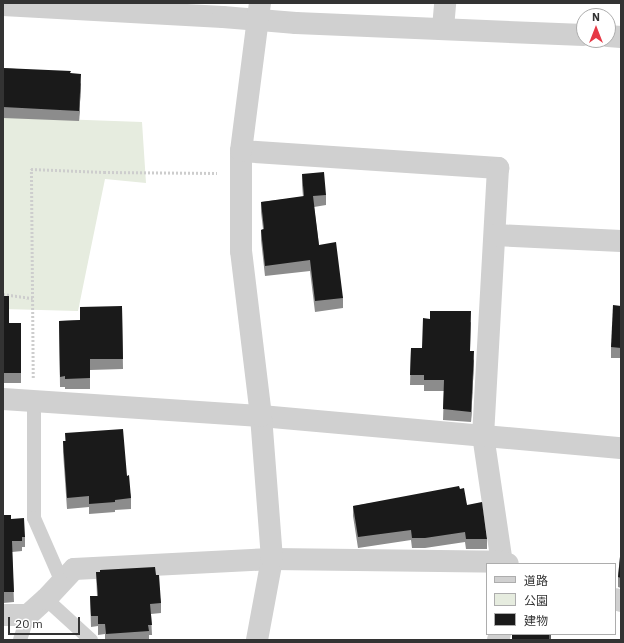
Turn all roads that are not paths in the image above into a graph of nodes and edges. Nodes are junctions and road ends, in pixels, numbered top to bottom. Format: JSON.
{"nodes":[{"id":1,"x":445,"y":3,"type":"edge"},
{"id":2,"x":3,"y":5,"type":"edge"},
{"id":3,"x":259,"y":11,"type":"edge"},
{"id":4,"x":444,"y":28,"type":"junction"},
{"id":5,"x":576,"y":35,"type":"edge"},
{"id":6,"x":241,"y":151,"type":"junction"},
{"id":7,"x":495,"y":235,"type":"junction"},
{"id":8,"x":621,"y":241,"type":"edge"},
{"id":9,"x":3,"y":399,"type":"edge"},
{"id":10,"x":34,"y":401,"type":"junction"},
{"id":11,"x":262,"y":416,"type":"junction"},
{"id":12,"x":483,"y":435,"type":"junction"},
{"id":13,"x":621,"y":448,"type":"edge"},
{"id":14,"x":272,"y":559,"type":"junction"},
{"id":15,"x":504,"y":563,"type":"edge"},
{"id":16,"x":62,"y":582,"type":"junction"},
{"id":17,"x":46,"y":599,"type":"junction"},
{"id":18,"x":3,"y":615,"type":"edge"},
{"id":19,"x":28,"y":615,"type":"junction"},
{"id":20,"x":20,"y":640,"type":"edge"},
{"id":21,"x":91,"y":640,"type":"edge"},
{"id":22,"x":256,"y":640,"type":"edge"}],
"edges":[{"from":1,"to":4,"type":"street"},
{"from":2,"to":3,"type":"street"},
{"from":3,"to":4,"type":"street"},
{"from":3,"to":6,"type":"street"},
{"from":4,"to":5,"type":"street"},
{"from":6,"to":7,"type":"street"},
{"from":6,"to":11,"type":"street"},
{"from":7,"to":8,"type":"street"},
{"from":7,"to":12,"type":"street"},
{"from":9,"to":10,"type":"street"},
{"from":10,"to":11,"type":"street"},
{"from":10,"to":16,"type":"lane"},
{"from":11,"to":12,"type":"street"},
{"from":11,"to":14,"type":"street"},
{"from":12,"to":13,"type":"street"},
{"from":12,"to":15,"type":"street"},
{"from":14,"to":15,"type":"street"},
{"from":14,"to":16,"type":"street"},
{"from":14,"to":22,"type":"street"},
{"from":16,"to":17,"type":"street"},
{"from":17,"to":19,"type":"street"},
{"from":17,"to":21,"type":"lane"},
{"from":18,"to":19,"type":"street"},
{"from":19,"to":20,"type":"lane"}]}
